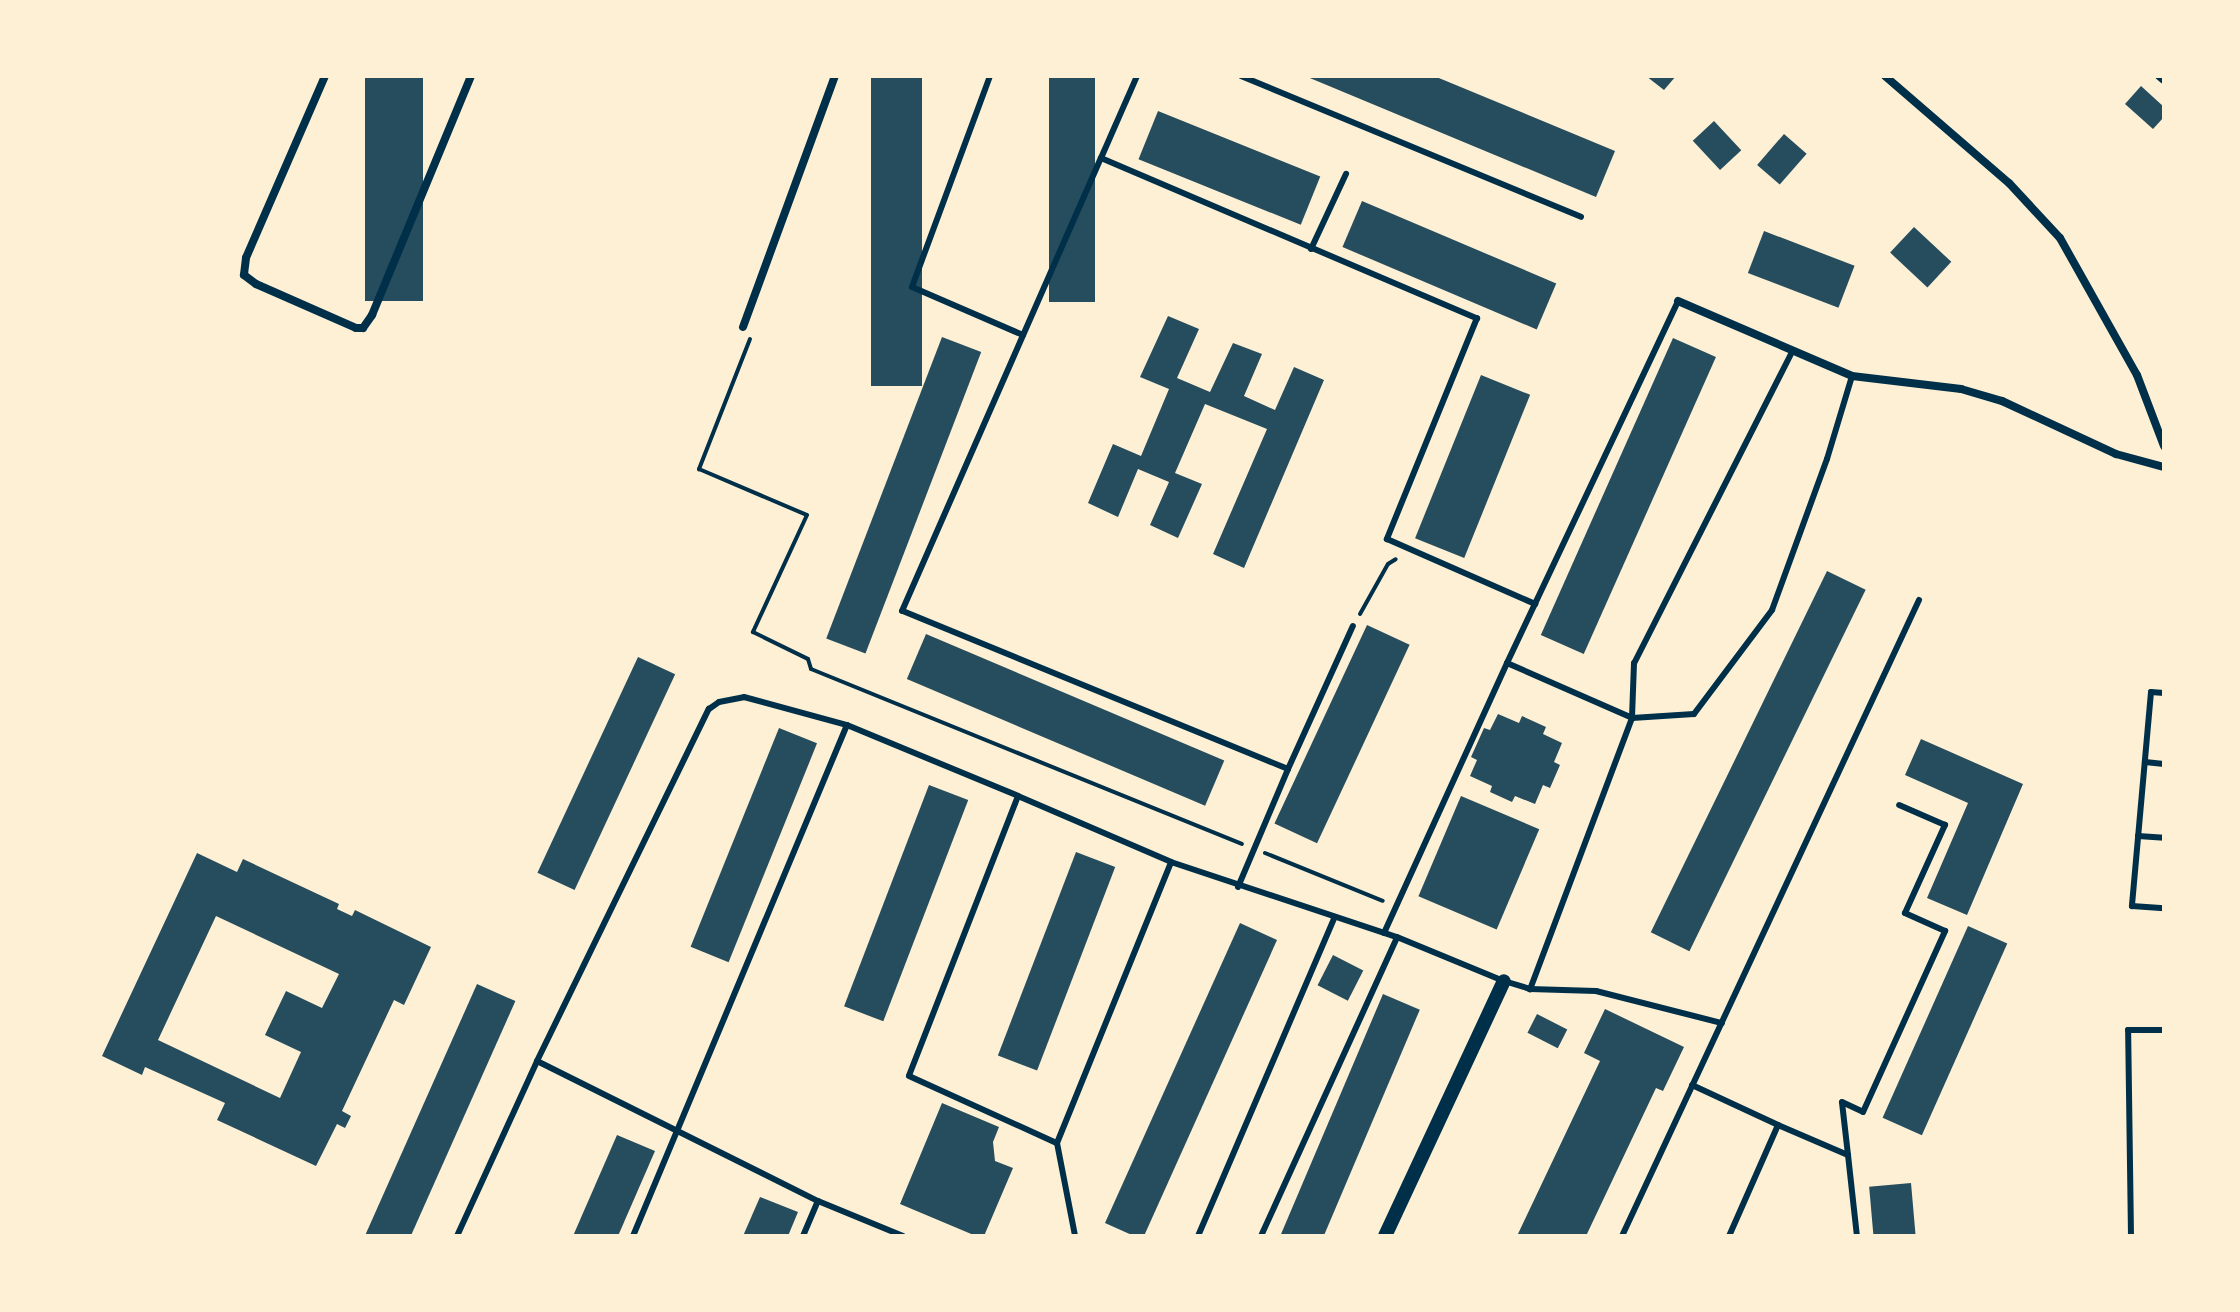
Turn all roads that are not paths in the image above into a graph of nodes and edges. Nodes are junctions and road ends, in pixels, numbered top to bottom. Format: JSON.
{"nodes":[{"id":1,"x":325,"y":76,"type":"edge"},
{"id":2,"x":471,"y":76,"type":"edge"},
{"id":3,"x":835,"y":76,"type":"edge"},
{"id":4,"x":990,"y":76,"type":"edge"},
{"id":5,"x":1137,"y":76,"type":"edge"},
{"id":6,"x":1241,"y":76,"type":"edge"},
{"id":7,"x":1885,"y":76,"type":"edge"},
{"id":8,"x":2159,"y":76,"type":"edge"},
{"id":9,"x":2164,"y":80,"type":"edge"},
{"id":10,"x":1101,"y":158,"type":"junction"},
{"id":11,"x":1346,"y":174,"type":"dead end"},
{"id":12,"x":1581,"y":217,"type":"dead end"},
{"id":13,"x":1311,"y":249,"type":"junction"},
{"id":14,"x":1678,"y":301,"type":"joint"},
{"id":15,"x":743,"y":327,"type":"road end"},
{"id":16,"x":1023,"y":335,"type":"junction"},
{"id":17,"x":1792,"y":352,"type":"junction"},
{"id":18,"x":1852,"y":376,"type":"junction"},
{"id":19,"x":2164,"y":446,"type":"edge"},
{"id":20,"x":2164,"y":467,"type":"edge"},
{"id":21,"x":1919,"y":600,"type":"dead end"},
{"id":22,"x":1535,"y":604,"type":"junction"},
{"id":23,"x":1353,"y":626,"type":"road end"},
{"id":24,"x":1507,"y":663,"type":"junction"},
{"id":25,"x":2164,"y":693,"type":"edge"},
{"id":26,"x":1632,"y":718,"type":"junction"},
{"id":27,"x":847,"y":725,"type":"junction"},
{"id":28,"x":2145,"y":762,"type":"junction"},
{"id":29,"x":2164,"y":764,"type":"edge"},
{"id":30,"x":1288,"y":769,"type":"junction"},
{"id":31,"x":1018,"y":796,"type":"junction"},
{"id":32,"x":1899,"y":805,"type":"dead end"},
{"id":33,"x":2138,"y":836,"type":"junction"},
{"id":34,"x":2164,"y":838,"type":"edge"},
{"id":35,"x":1171,"y":862,"type":"junction"},
{"id":36,"x":1238,"y":887,"type":"junction"},
{"id":37,"x":2164,"y":908,"type":"edge"},
{"id":38,"x":1334,"y":919,"type":"junction"},
{"id":39,"x":1384,"y":933,"type":"junction"},
{"id":40,"x":1397,"y":937,"type":"junction"},
{"id":41,"x":1504,"y":981,"type":"junction"},
{"id":42,"x":1530,"y":989,"type":"junction"},
{"id":43,"x":1722,"y":1023,"type":"junction"},
{"id":44,"x":2164,"y":1030,"type":"edge"},
{"id":45,"x":537,"y":1061,"type":"junction"},
{"id":46,"x":1692,"y":1085,"type":"junction"},
{"id":47,"x":1778,"y":1125,"type":"junction"},
{"id":48,"x":679,"y":1129,"type":"junction"},
{"id":49,"x":1057,"y":1143,"type":"junction"},
{"id":50,"x":1848,"y":1155,"type":"junction"},
{"id":51,"x":818,"y":1201,"type":"junction"},
{"id":52,"x":457,"y":1236,"type":"edge"},
{"id":53,"x":633,"y":1236,"type":"edge"},
{"id":54,"x":803,"y":1236,"type":"edge"},
{"id":55,"x":903,"y":1236,"type":"edge"},
{"id":56,"x":1075,"y":1236,"type":"edge"},
{"id":57,"x":1198,"y":1236,"type":"edge"},
{"id":58,"x":1261,"y":1236,"type":"edge"},
{"id":59,"x":1385,"y":1236,"type":"edge"},
{"id":60,"x":1622,"y":1236,"type":"edge"},
{"id":61,"x":1729,"y":1236,"type":"edge"},
{"id":62,"x":1857,"y":1236,"type":"edge"},
{"id":63,"x":2131,"y":1236,"type":"edge"}],
"edges":[{"from":1,"to":2,"type":"street"},
{"from":3,"to":15,"type":"street"},
{"from":4,"to":16,"type":"lane"},
{"from":5,"to":10,"type":"lane"},
{"from":6,"to":12,"type":"lane"},
{"from":7,"to":19,"type":"street"},
{"from":8,"to":9,"type":"street"},
{"from":10,"to":13,"type":"lane"},
{"from":10,"to":16,"type":"lane"},
{"from":11,"to":13,"type":"lane"},
{"from":13,"to":22,"type":"lane"},
{"from":14,"to":17,"type":"street"},
{"from":14,"to":22,"type":"lane"},
{"from":16,"to":30,"type":"lane"},
{"from":17,"to":18,"type":"street"},
{"from":17,"to":26,"type":"lane"},
{"from":18,"to":20,"type":"street"},
{"from":18,"to":26,"type":"lane"},
{"from":21,"to":43,"type":"lane"},
{"from":22,"to":24,"type":"lane"},
{"from":23,"to":30,"type":"lane"},
{"from":24,"to":26,"type":"lane"},
{"from":24,"to":39,"type":"lane"},
{"from":25,"to":28,"type":"lane"},
{"from":26,"to":42,"type":"lane"},
{"from":27,"to":31,"type":"lane"},
{"from":27,"to":45,"type":"lane"},
{"from":27,"to":48,"type":"lane"},
{"from":28,"to":29,"type":"lane"},
{"from":28,"to":33,"type":"lane"},
{"from":30,"to":36,"type":"lane"},
{"from":31,"to":35,"type":"lane"},
{"from":31,"to":49,"type":"lane"},
{"from":32,"to":50,"type":"lane"},
{"from":33,"to":34,"type":"lane"},
{"from":33,"to":37,"type":"lane"},
{"from":35,"to":36,"type":"lane"},
{"from":35,"to":49,"type":"lane"},
{"from":36,"to":38,"type":"lane"},
{"from":38,"to":39,"type":"lane"},
{"from":38,"to":57,"type":"lane"},
{"from":39,"to":40,"type":"lane"},
{"from":40,"to":41,"type":"lane"},
{"from":40,"to":58,"type":"lane"},
{"from":41,"to":42,"type":"lane"},
{"from":41,"to":59,"type":"street"},
{"from":42,"to":43,"type":"lane"},
{"from":43,"to":46,"type":"lane"},
{"from":44,"to":63,"type":"lane"},
{"from":45,"to":48,"type":"lane"},
{"from":45,"to":52,"type":"lane"},
{"from":46,"to":47,"type":"lane"},
{"from":46,"to":60,"type":"lane"},
{"from":47,"to":50,"type":"lane"},
{"from":47,"to":61,"type":"lane"},
{"from":48,"to":51,"type":"lane"},
{"from":48,"to":53,"type":"lane"},
{"from":49,"to":56,"type":"lane"},
{"from":50,"to":62,"type":"lane"},
{"from":51,"to":54,"type":"lane"},
{"from":51,"to":55,"type":"lane"}]}
